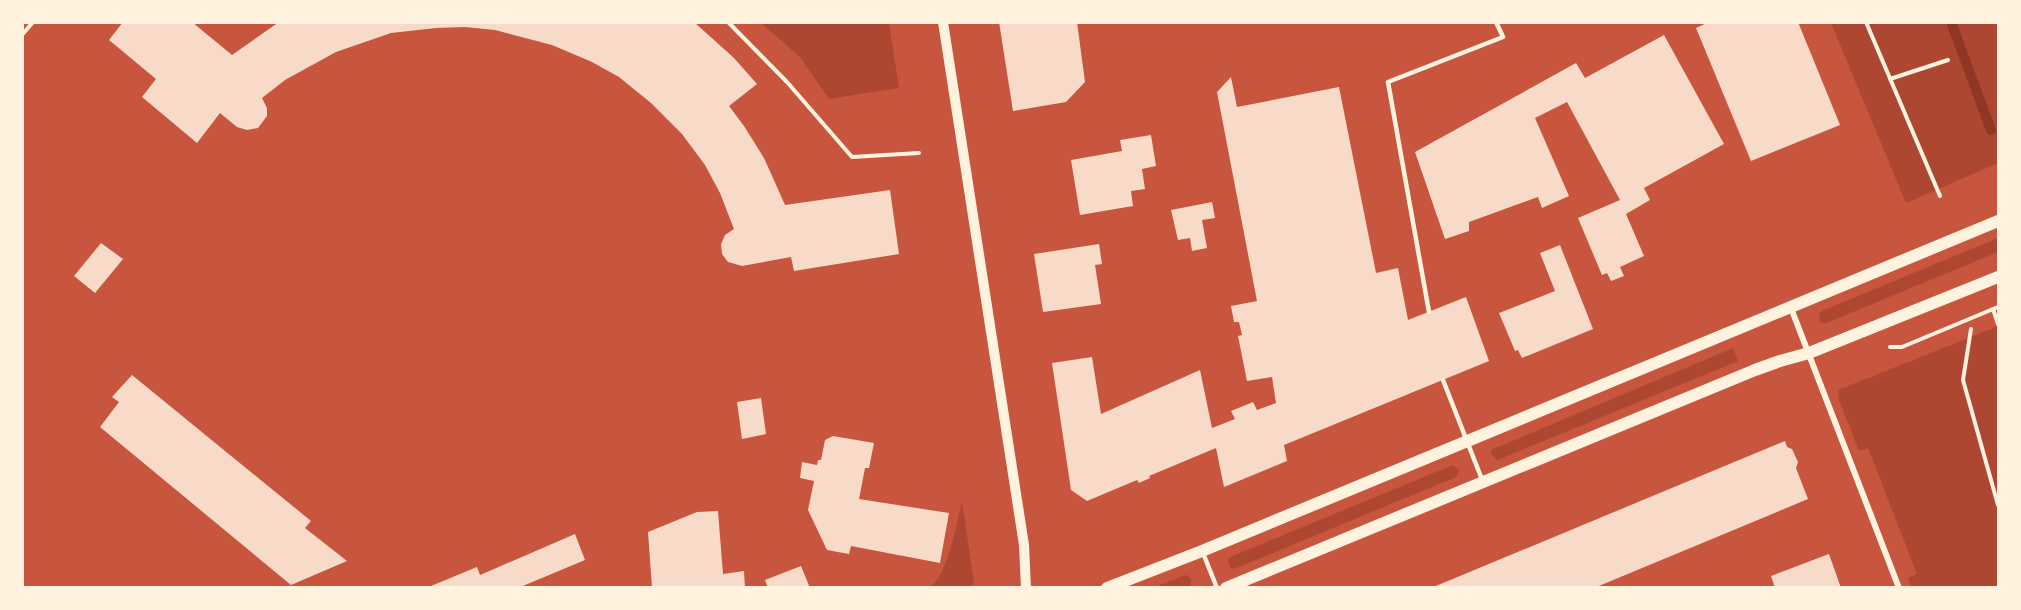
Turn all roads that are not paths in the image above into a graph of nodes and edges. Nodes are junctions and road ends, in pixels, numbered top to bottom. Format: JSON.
{"nodes":[{"id":1,"x":943,"y":22,"type":"edge"},
{"id":2,"x":1496,"y":22,"type":"edge"},
{"id":3,"x":1998,"y":221,"type":"edge"},
{"id":4,"x":1998,"y":277,"type":"edge"},
{"id":5,"x":1791,"y":308,"type":"junction"},
{"id":6,"x":1429,"y":312,"type":"dead end"},
{"id":7,"x":1809,"y":353,"type":"junction"},
{"id":8,"x":1443,"y":380,"type":"dead end"},
{"id":9,"x":1467,"y":441,"type":"junction"},
{"id":10,"x":1483,"y":482,"type":"junction"},
{"id":11,"x":1202,"y":551,"type":"junction"},
{"id":12,"x":1026,"y":588,"type":"edge"},
{"id":13,"x":1107,"y":588,"type":"edge"},
{"id":14,"x":1217,"y":588,"type":"edge"},
{"id":15,"x":1226,"y":588,"type":"edge"},
{"id":16,"x":1899,"y":588,"type":"edge"}],
"edges":[{"from":1,"to":12,"type":"street"},
{"from":2,"to":6,"type":"lane"},
{"from":3,"to":5,"type":"main road"},
{"from":4,"to":7,"type":"main road"},
{"from":5,"to":7,"type":"street"},
{"from":5,"to":9,"type":"main road"},
{"from":7,"to":10,"type":"main road"},
{"from":7,"to":16,"type":"street"},
{"from":8,"to":9,"type":"lane"},
{"from":9,"to":10,"type":"lane"},
{"from":9,"to":11,"type":"main road"},
{"from":10,"to":15,"type":"main road"},
{"from":11,"to":13,"type":"main road"},
{"from":11,"to":14,"type":"lane"}]}
